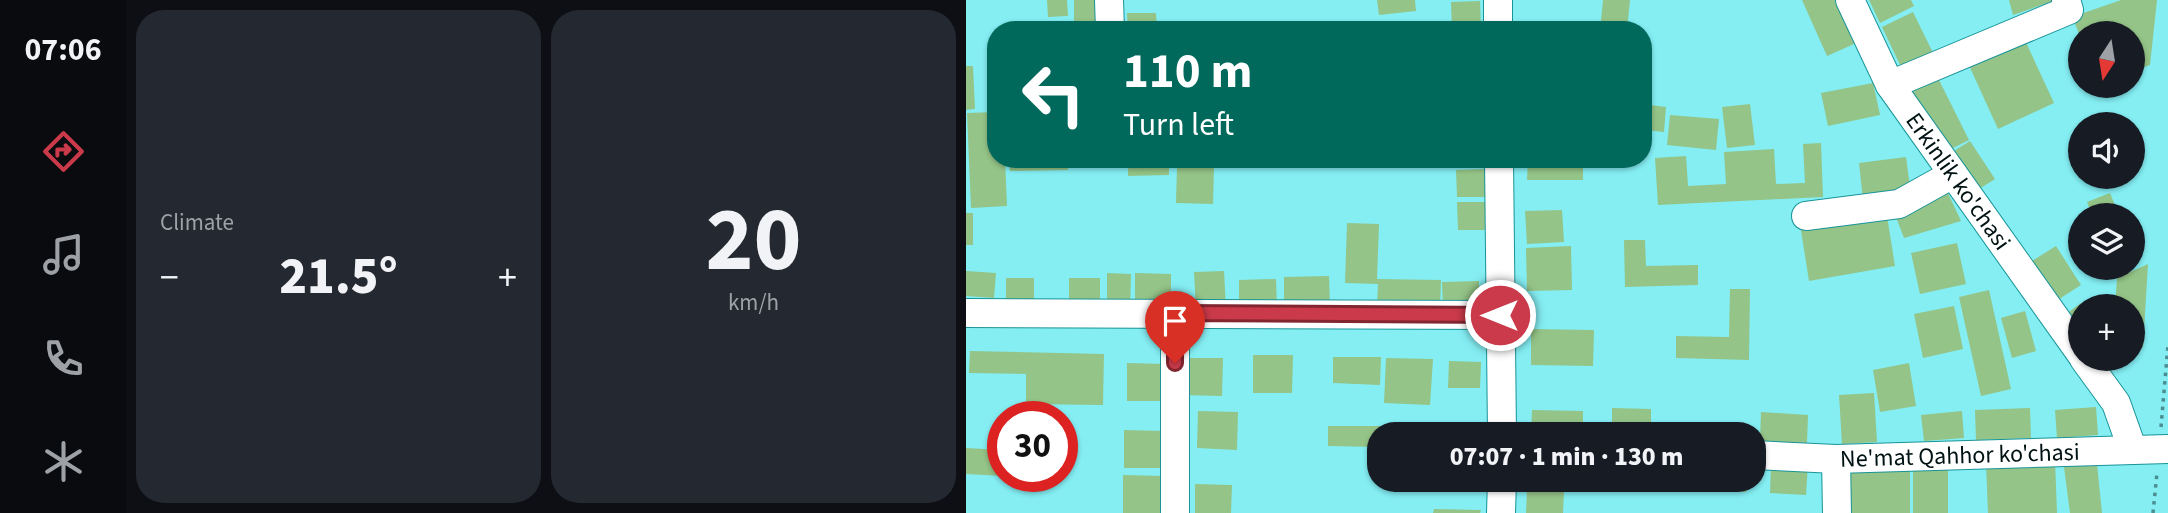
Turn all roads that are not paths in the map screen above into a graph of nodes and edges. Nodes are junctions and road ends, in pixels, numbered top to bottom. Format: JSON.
{"nodes":[{"id":1,"x":1109,"y":0,"type":"edge"},
{"id":2,"x":1498,"y":0,"type":"edge"},
{"id":3,"x":1850,"y":0,"type":"edge"},
{"id":4,"x":2066,"y":0,"type":"edge"},
{"id":5,"x":1110,"y":21,"type":"edge"},
{"id":6,"x":1498,"y":21,"type":"edge"},
{"id":7,"x":1890,"y":85,"type":"junction"},
{"id":8,"x":1499,"y":168,"type":"edge"},
{"id":9,"x":1953,"y":174,"type":"junction"},
{"id":10,"x":1807,"y":216,"type":"dead end"},
{"id":11,"x":966,"y":313,"type":"edge"},
{"id":12,"x":1175,"y":313,"type":"junction"},
{"id":13,"x":1500,"y":315,"type":"junction"},
{"id":14,"x":2068,"y":336,"type":"edge"},
{"id":15,"x":2093,"y":371,"type":"edge"},
{"id":16,"x":1502,"y":422,"type":"edge"},
{"id":17,"x":2132,"y":448,"type":"junction"},
{"id":18,"x":2168,"y":449,"type":"edge"},
{"id":19,"x":1766,"y":455,"type":"edge"},
{"id":20,"x":1836,"y":458,"type":"junction"},
{"id":21,"x":1502,"y":492,"type":"edge"},
{"id":22,"x":1175,"y":513,"type":"edge"},
{"id":23,"x":1501,"y":513,"type":"edge"},
{"id":24,"x":1838,"y":513,"type":"edge"}],
"edges":[{"from":1,"to":5,"type":"street"},
{"from":2,"to":6,"type":"street"},
{"from":3,"to":7,"type":"street","name":"Erkinlik ko'chasi"},
{"from":4,"to":7,"type":"street"},
{"from":7,"to":9,"type":"street","name":"Erkinlik ko'chasi"},
{"from":8,"to":13,"type":"street"},
{"from":9,"to":10,"type":"street"},
{"from":9,"to":14,"type":"street","name":"Erkinlik ko'chasi"},
{"from":11,"to":12,"type":"street"},
{"from":12,"to":13,"type":"street"},
{"from":12,"to":22,"type":"street"},
{"from":13,"to":16,"type":"street"},
{"from":15,"to":17,"type":"street"},
{"from":17,"to":18,"type":"street","name":"Ne'mat Qahhor ko'chasi"},
{"from":17,"to":20,"type":"street","name":"Ne'mat Qahhor ko'chasi"},
{"from":19,"to":20,"type":"street","name":"Ne'mat Qahhor ko'chasi"},
{"from":20,"to":24,"type":"street"},
{"from":21,"to":23,"type":"street"}]}
